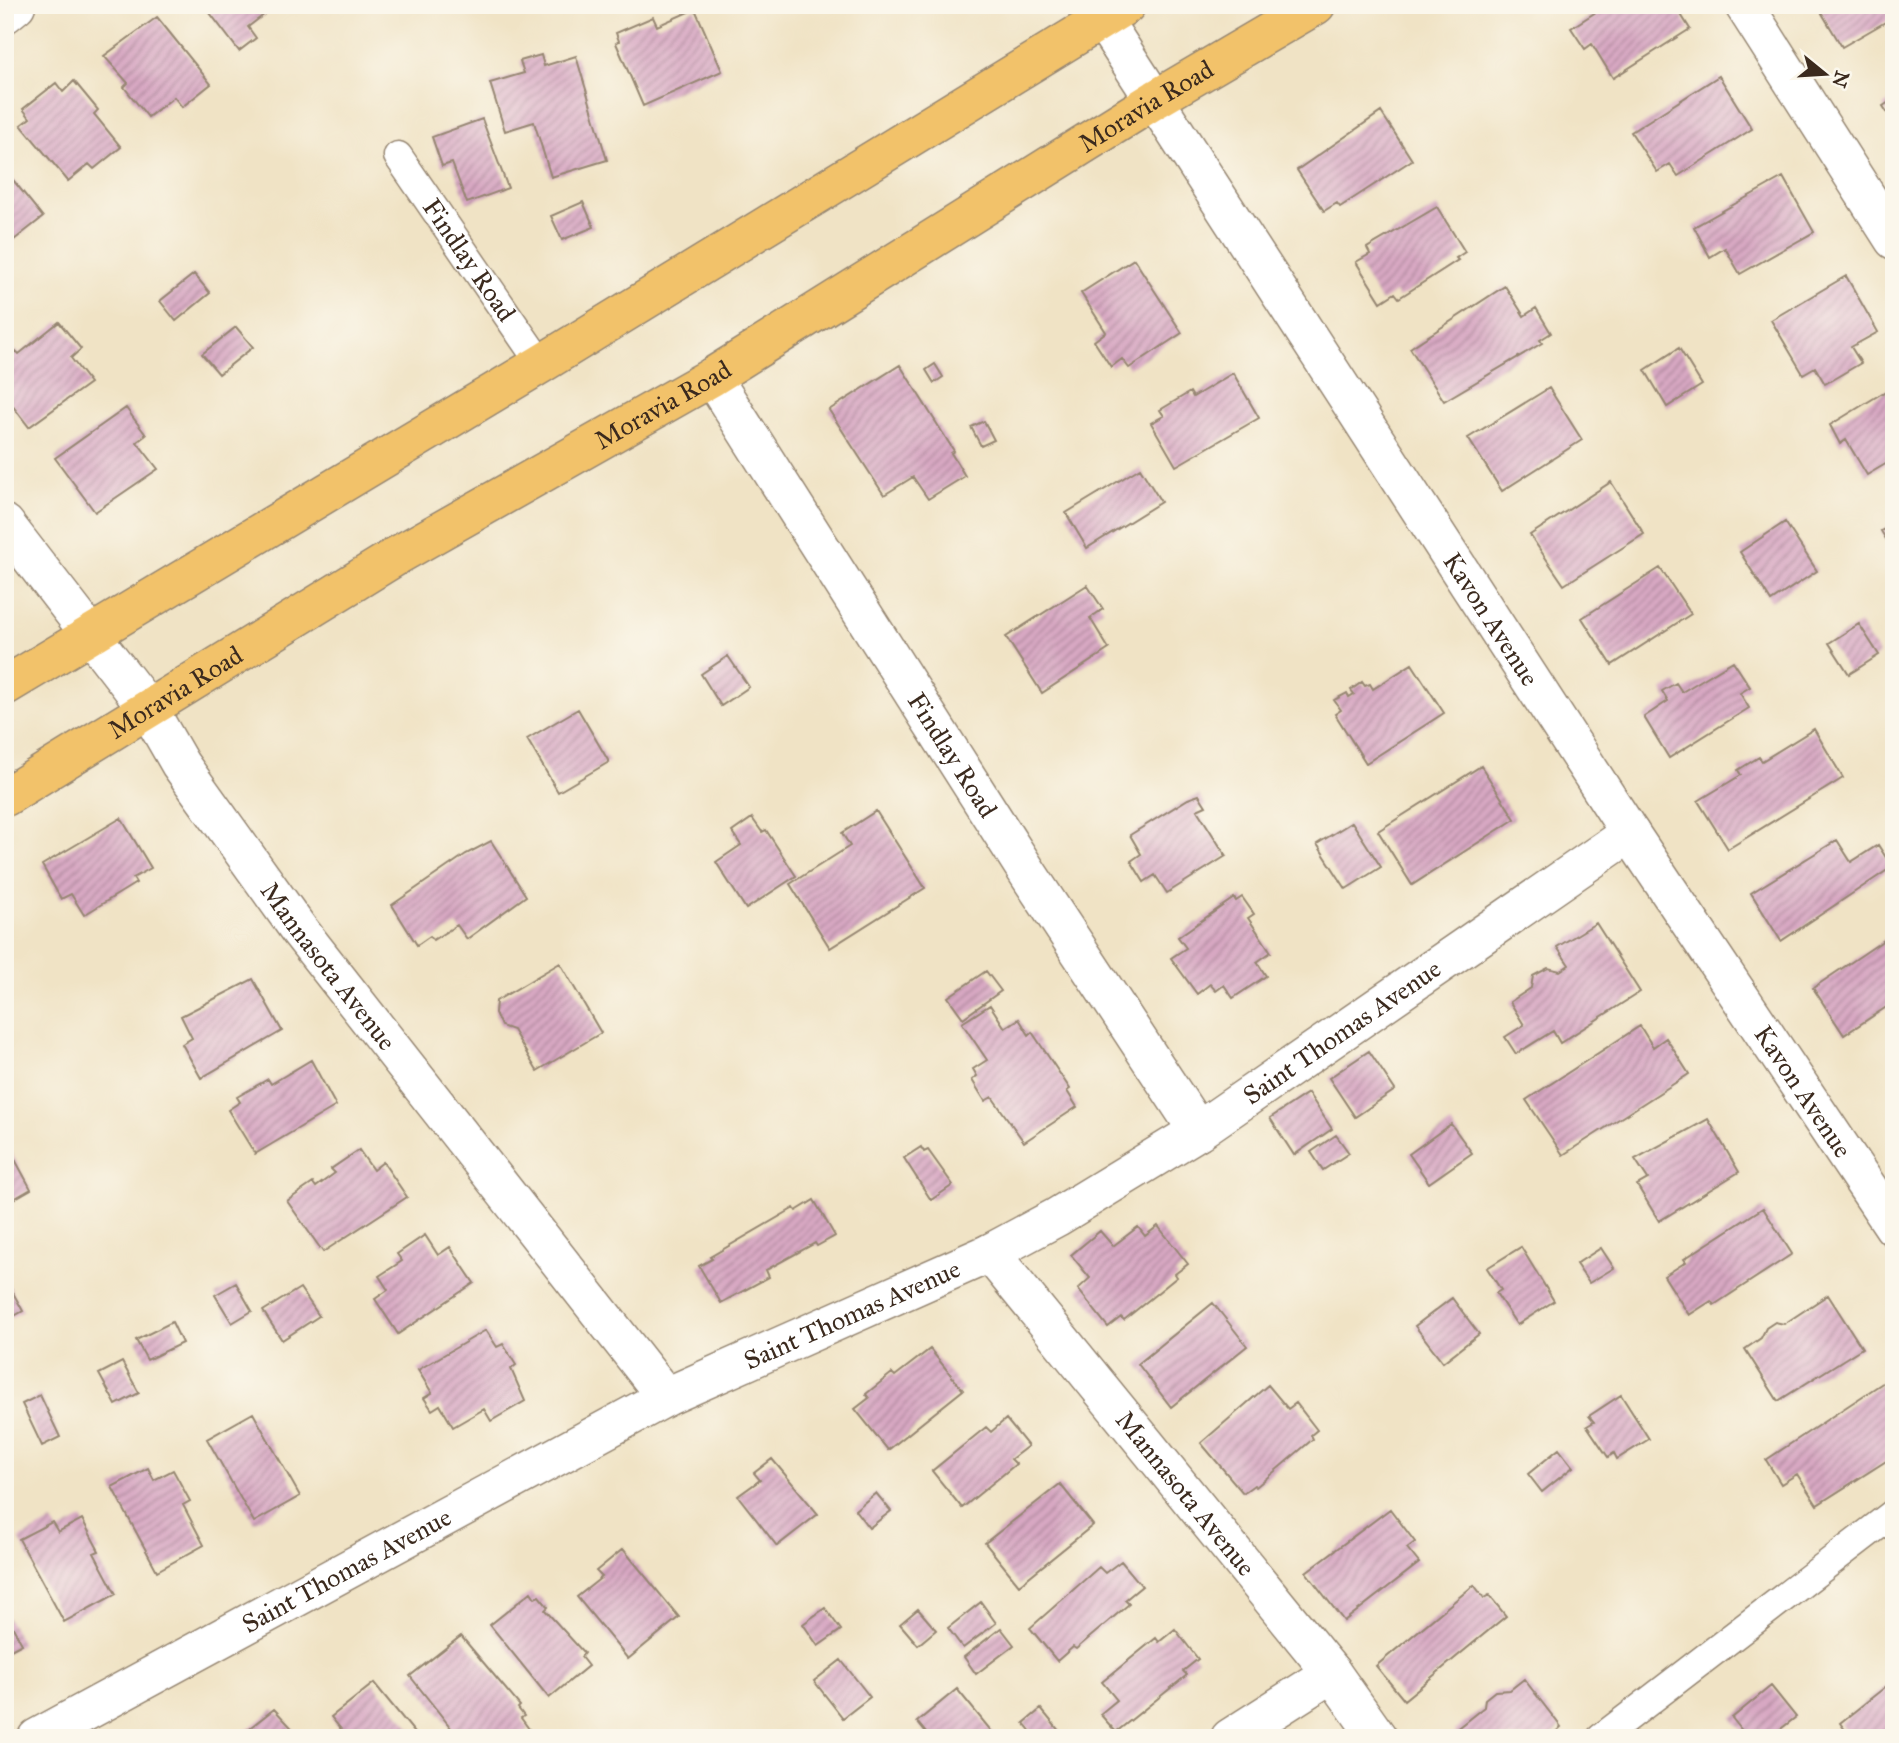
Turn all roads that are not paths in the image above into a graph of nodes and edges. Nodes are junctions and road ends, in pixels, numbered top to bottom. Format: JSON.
{"nodes":[{"id":1,"x":16,"y":5,"type":"edge"},
{"id":2,"x":1316,"y":5,"type":"edge"},
{"id":3,"x":1744,"y":5,"type":"edge"},
{"id":4,"x":1107,"y":10,"type":"edge"},
{"id":5,"x":5,"y":14,"type":"edge"},
{"id":6,"x":1156,"y":100,"type":"junction"},
{"id":7,"x":397,"y":156,"type":"dead end"},
{"id":8,"x":1894,"y":240,"type":"edge"},
{"id":9,"x":541,"y":364,"type":"junction"},
{"id":10,"x":712,"y":377,"type":"junction"},
{"id":11,"x":5,"y":524,"type":"edge"},
{"id":12,"x":91,"y":635,"type":"junction"},
{"id":13,"x":5,"y":686,"type":"edge"},
{"id":14,"x":149,"y":710,"type":"junction"},
{"id":15,"x":5,"y":797,"type":"edge"},
{"id":16,"x":1629,"y":833,"type":"junction"},
{"id":17,"x":1198,"y":1131,"type":"junction"},
{"id":18,"x":1894,"y":1227,"type":"edge"},
{"id":19,"x":990,"y":1253,"type":"junction"},
{"id":20,"x":666,"y":1397,"type":"junction"},
{"id":21,"x":1894,"y":1513,"type":"edge"},
{"id":22,"x":1332,"y":1673,"type":"junction"},
{"id":23,"x":37,"y":1738,"type":"edge"},
{"id":24,"x":1230,"y":1738,"type":"edge"},
{"id":25,"x":1378,"y":1738,"type":"edge"},
{"id":26,"x":1601,"y":1738,"type":"edge"}],
"edges":[{"from":1,"to":5,"type":"street"},
{"from":2,"to":6,"type":"main road","name":"Moravia Road"},
{"from":3,"to":8,"type":"street"},
{"from":4,"to":6,"type":"street","name":"Kavon Avenue"},
{"from":4,"to":9,"type":"main road"},
{"from":6,"to":10,"type":"main road","name":"Moravia Road"},
{"from":6,"to":16,"type":"street","name":"Kavon Avenue"},
{"from":7,"to":9,"type":"lane","name":"Findlay Road"},
{"from":9,"to":12,"type":"main road"},
{"from":10,"to":14,"type":"main road","name":"Moravia Road"},
{"from":10,"to":17,"type":"street","name":"Findlay Road"},
{"from":11,"to":12,"type":"street","name":"Mannasota Avenue"},
{"from":12,"to":13,"type":"main road"},
{"from":12,"to":14,"type":"street","name":"Mannasota Avenue"},
{"from":14,"to":15,"type":"main road","name":"Moravia Road"},
{"from":14,"to":20,"type":"street","name":"Mannasota Avenue"},
{"from":16,"to":17,"type":"street","name":"Saint Thomas Avenue"},
{"from":16,"to":18,"type":"street","name":"Kavon Avenue"},
{"from":17,"to":19,"type":"street","name":"Saint Thomas Avenue"},
{"from":19,"to":20,"type":"street","name":"Saint Thomas Avenue"},
{"from":19,"to":22,"type":"street","name":"Mannasota Avenue"},
{"from":20,"to":23,"type":"street","name":"Saint Thomas Avenue"},
{"from":21,"to":26,"type":"lane"},
{"from":22,"to":24,"type":"street"},
{"from":22,"to":25,"type":"street","name":"Mannasota Avenue"}]}
